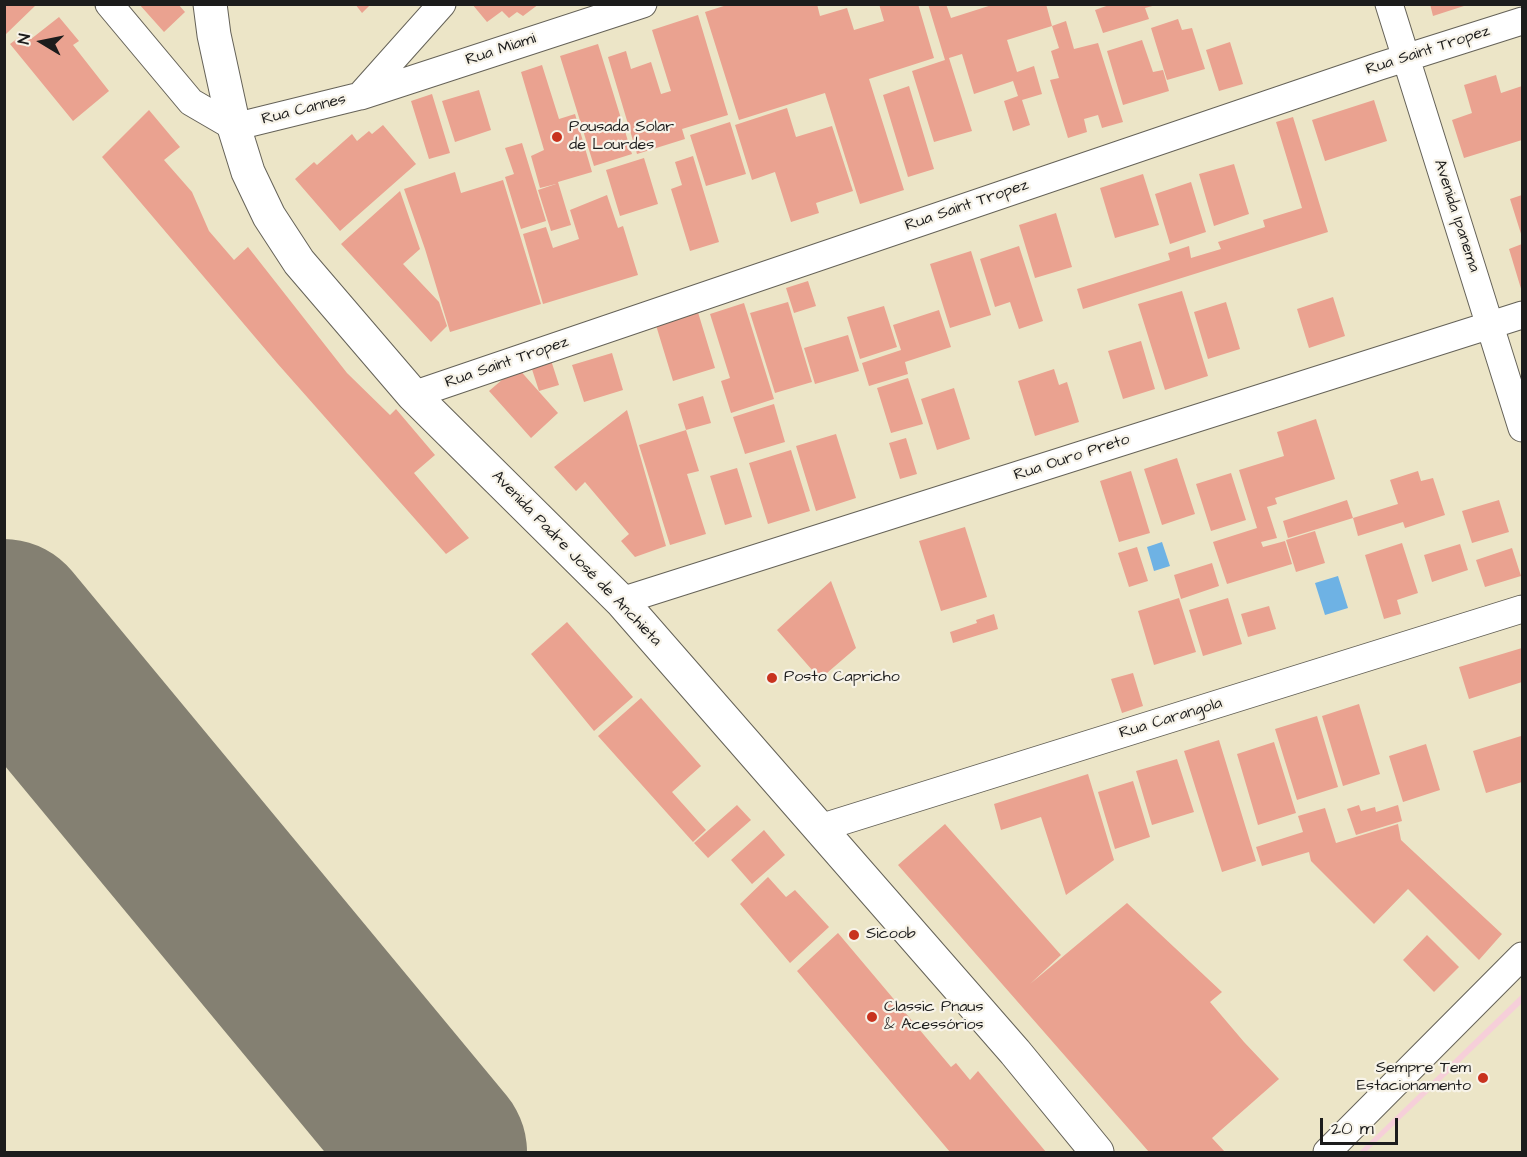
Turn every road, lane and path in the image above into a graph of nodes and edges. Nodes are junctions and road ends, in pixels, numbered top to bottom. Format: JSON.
{"nodes":[{"id":1,"x":109,"y":4,"type":"edge"},
{"id":2,"x":210,"y":4,"type":"edge"},
{"id":3,"x":442,"y":4,"type":"edge"},
{"id":4,"x":643,"y":4,"type":"edge"},
{"id":5,"x":1389,"y":4,"type":"edge"},
{"id":6,"x":1522,"y":21,"type":"edge"},
{"id":7,"x":1406,"y":58,"type":"junction"},
{"id":8,"x":360,"y":96,"type":"junction"},
{"id":9,"x":234,"y":127,"type":"junction"},
{"id":10,"x":1522,"y":315,"type":"edge"},
{"id":11,"x":1490,"y":325,"type":"junction"},
{"id":12,"x":412,"y":395,"type":"junction"},
{"id":13,"x":1522,"y":428,"type":"edge"},
{"id":14,"x":621,"y":601,"type":"junction"},
{"id":15,"x":1522,"y":609,"type":"edge"},
{"id":16,"x":820,"y":828,"type":"junction"},
{"id":17,"x":1522,"y":956,"type":"edge"},
{"id":18,"x":1097,"y":1152,"type":"edge"},
{"id":19,"x":1327,"y":1152,"type":"edge"}],
"edges":[{"from":1,"to":9,"type":"street"},
{"from":2,"to":9,"type":"main road","name":"Avenida Padre José de Anchieta"},
{"from":3,"to":8,"type":"street","name":"Rua Cannes"},
{"from":4,"to":8,"type":"street","name":"Rua Miami"},
{"from":5,"to":7,"type":"street","name":"Avenida Ipanema"},
{"from":6,"to":7,"type":"street","name":"Rua Saint Tropez"},
{"from":7,"to":11,"type":"street","name":"Avenida Ipanema"},
{"from":7,"to":12,"type":"street","name":"Rua Saint Tropez"},
{"from":8,"to":9,"type":"street","name":"Rua Cannes"},
{"from":9,"to":12,"type":"main road","name":"Avenida Padre José de Anchieta"},
{"from":10,"to":11,"type":"street","name":"Rua Ouro Preto"},
{"from":11,"to":13,"type":"street","name":"Avenida Ipanema"},
{"from":11,"to":14,"type":"street","name":"Rua Ouro Preto"},
{"from":12,"to":14,"type":"main road","name":"Avenida Padre José de Anchieta"},
{"from":14,"to":16,"type":"main road","name":"Avenida Padre José de Anchieta"},
{"from":15,"to":16,"type":"street","name":"Rua Carangola"},
{"from":16,"to":18,"type":"main road","name":"Avenida Padre José de Anchieta"},
{"from":17,"to":19,"type":"street"}]}
